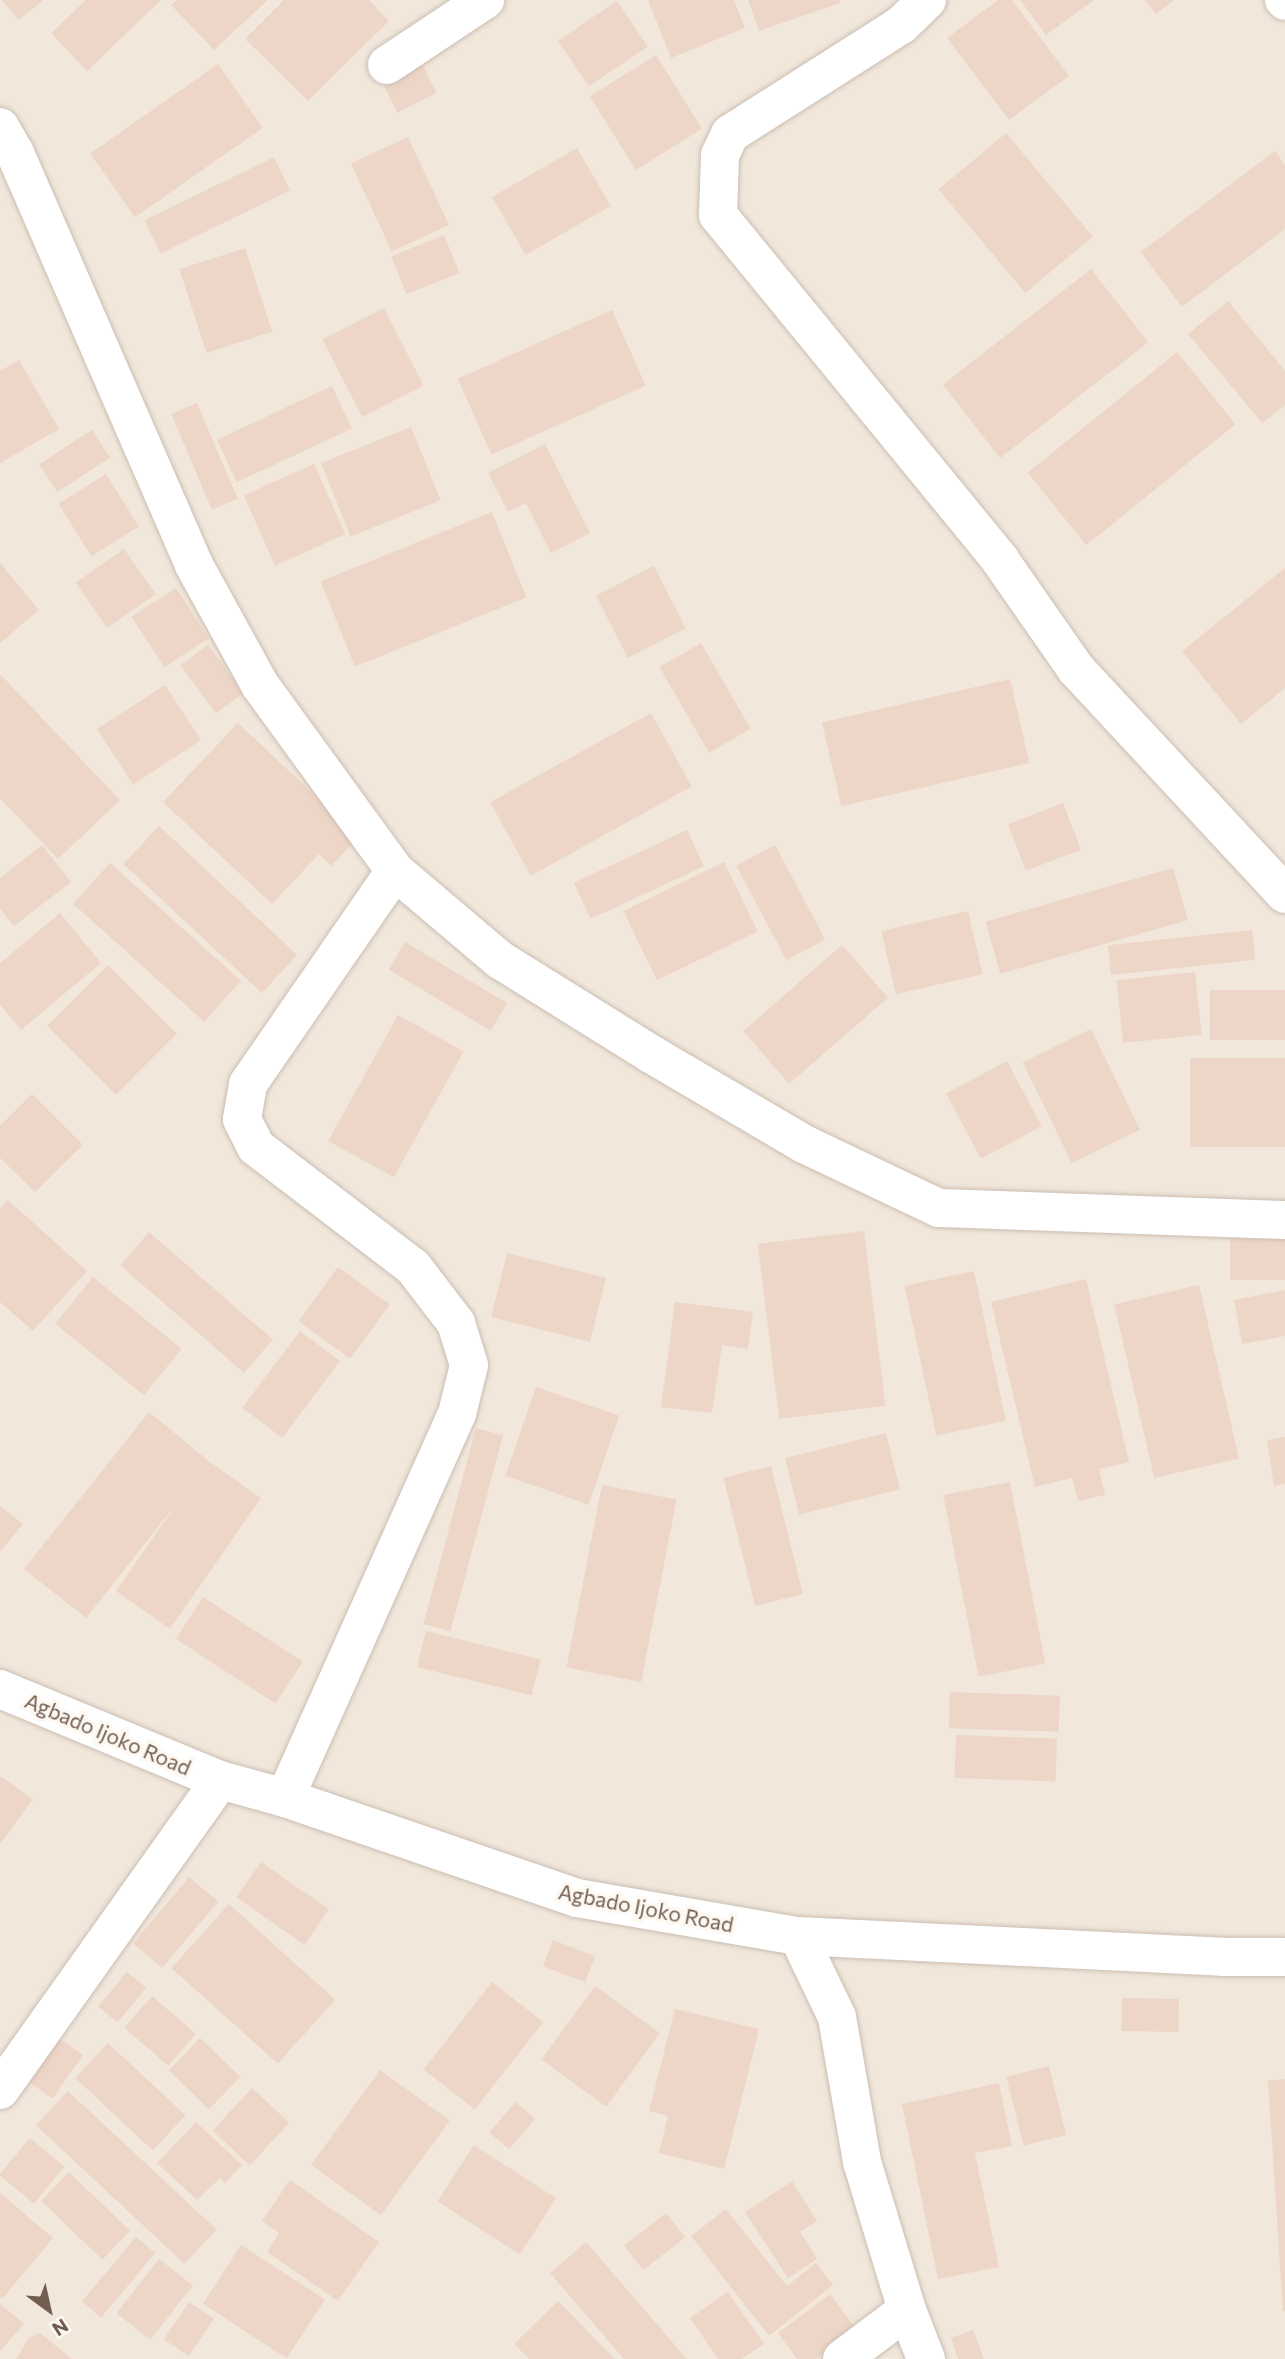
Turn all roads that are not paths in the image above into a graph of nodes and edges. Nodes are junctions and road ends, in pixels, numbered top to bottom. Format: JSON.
{"nodes":[{"id":1,"x":485,"y":0,"type":"edge"},
{"id":2,"x":927,"y":0,"type":"edge"},
{"id":3,"x":387,"y":65,"type":"dead end"},
{"id":4,"x":0,"y":127,"type":"edge"},
{"id":5,"x":395,"y":871,"type":"junction"},
{"id":6,"x":1285,"y":894,"type":"edge"},
{"id":7,"x":1285,"y":1220,"type":"edge"},
{"id":8,"x":0,"y":1689,"type":"edge"},
{"id":9,"x":220,"y":1780,"type":"junction"},
{"id":10,"x":285,"y":1798,"type":"junction"},
{"id":11,"x":797,"y":1936,"type":"junction"},
{"id":12,"x":1285,"y":1957,"type":"edge"},
{"id":13,"x":0,"y":2090,"type":"edge"},
{"id":14,"x":907,"y":2309,"type":"junction"},
{"id":15,"x":842,"y":2359,"type":"edge"},
{"id":16,"x":926,"y":2359,"type":"edge"}],
"edges":[{"from":1,"to":3,"type":"street"},
{"from":2,"to":6,"type":"street"},
{"from":4,"to":5,"type":"street"},
{"from":5,"to":7,"type":"street"},
{"from":5,"to":10,"type":"street"},
{"from":8,"to":9,"type":"street","name":"Agbado Ijoko Road"},
{"from":9,"to":10,"type":"street","name":"Agbado Ijoko Road"},
{"from":9,"to":13,"type":"street"},
{"from":10,"to":11,"type":"street","name":"Agbado Ijoko Road"},
{"from":11,"to":12,"type":"street","name":"Agbado Ijoko Road"},
{"from":11,"to":14,"type":"street"},
{"from":14,"to":15,"type":"street"},
{"from":14,"to":16,"type":"street"}]}
